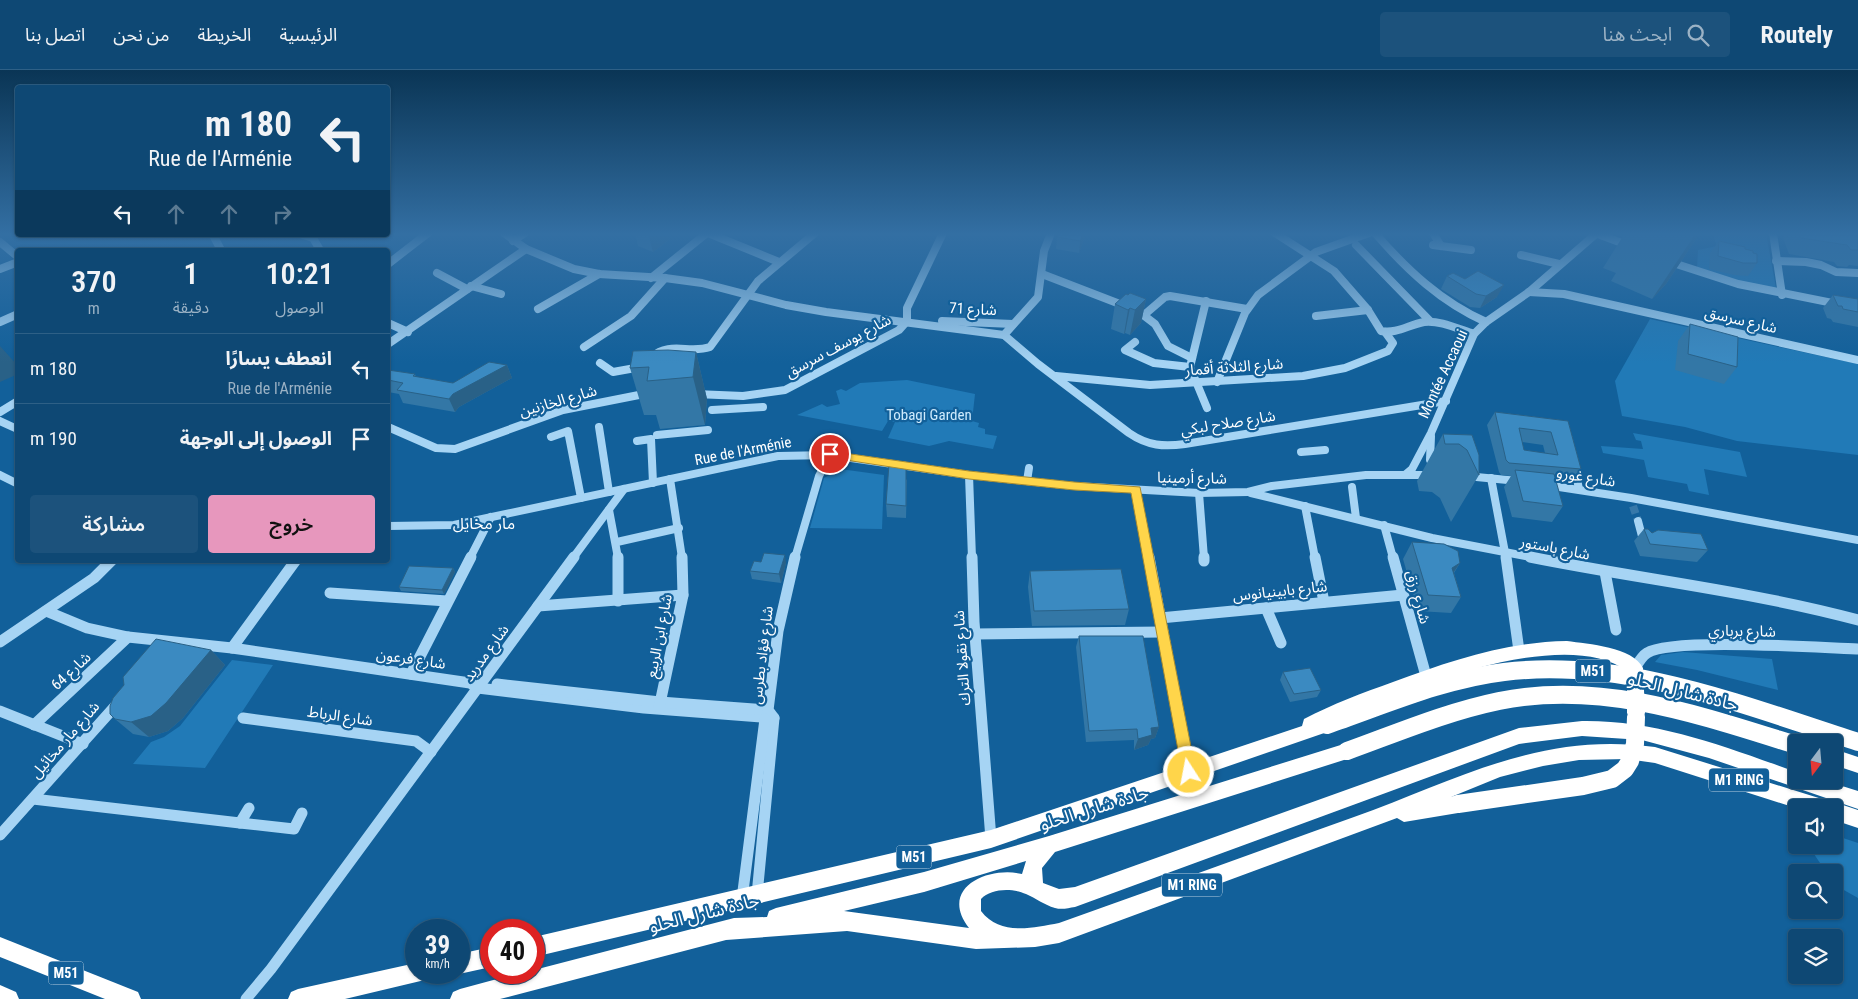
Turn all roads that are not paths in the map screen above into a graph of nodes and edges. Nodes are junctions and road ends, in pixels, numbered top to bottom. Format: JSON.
{"nodes":[{"id":1,"x":445,"y":276,"type":"edge"},
{"id":2,"x":485,"y":276,"type":"edge"},
{"id":3,"x":596,"y":276,"type":"edge"},
{"id":4,"x":630,"y":276,"type":"edge"},
{"id":5,"x":763,"y":276,"type":"edge"},
{"id":6,"x":923,"y":276,"type":"edge"},
{"id":7,"x":1041,"y":276,"type":"edge"},
{"id":8,"x":1048,"y":276,"type":"edge"},
{"id":9,"x":1282,"y":276,"type":"edge"},
{"id":10,"x":1339,"y":276,"type":"edge"},
{"id":11,"x":1387,"y":276,"type":"edge"},
{"id":12,"x":1417,"y":276,"type":"edge"},
{"id":13,"x":1546,"y":276,"type":"edge"},
{"id":14,"x":1715,"y":276,"type":"edge"},
{"id":15,"x":1779,"y":276,"type":"edge"},
{"id":16,"x":651,"y":278,"type":"joint"},
{"id":17,"x":665,"y":278,"type":"junction"},
{"id":18,"x":469,"y":287,"type":"junction"},
{"id":19,"x":1529,"y":292,"type":"junction"},
{"id":20,"x":501,"y":294,"type":"dead end"},
{"id":21,"x":1782,"y":295,"type":"junction"},
{"id":22,"x":749,"y":296,"type":"junction"},
{"id":23,"x":1206,"y":301,"type":"junction"},
{"id":24,"x":908,"y":308,"type":"junction"},
{"id":25,"x":1858,"y":308,"type":"edge"},
{"id":26,"x":538,"y":309,"type":"dead end"},
{"id":27,"x":1247,"y":309,"type":"junction"},
{"id":28,"x":1368,"y":310,"type":"junction"},
{"id":29,"x":15,"y":315,"type":"edge"},
{"id":30,"x":1144,"y":315,"type":"junction"},
{"id":31,"x":1316,"y":316,"type":"dead end"},
{"id":32,"x":907,"y":321,"type":"junction"},
{"id":33,"x":1430,"y":321,"type":"junction"},
{"id":34,"x":0,"y":322,"type":"edge"},
{"id":35,"x":1486,"y":322,"type":"junction"},
{"id":36,"x":390,"y":324,"type":"edge"},
{"id":37,"x":1013,"y":324,"type":"junction"},
{"id":38,"x":408,"y":332,"type":"junction"},
{"id":39,"x":1389,"y":332,"type":"junction"},
{"id":40,"x":1474,"y":334,"type":"junction"},
{"id":41,"x":1004,"y":335,"type":"junction"},
{"id":42,"x":1135,"y":342,"type":"dead end"},
{"id":43,"x":390,"y":343,"type":"edge"},
{"id":44,"x":584,"y":347,"type":"dead end"},
{"id":45,"x":1192,"y":358,"type":"junction"},
{"id":46,"x":1858,"y":360,"type":"edge"},
{"id":47,"x":600,"y":362,"type":"dead end"},
{"id":48,"x":1190,"y":367,"type":"junction"},
{"id":49,"x":1345,"y":368,"type":"joint"},
{"id":50,"x":1056,"y":376,"type":"junction"},
{"id":51,"x":1217,"y":382,"type":"junction"},
{"id":52,"x":1197,"y":384,"type":"junction"},
{"id":53,"x":657,"y":392,"type":"edge"},
{"id":54,"x":689,"y":393,"type":"edge"},
{"id":55,"x":0,"y":400,"type":"edge"},
{"id":56,"x":1446,"y":401,"type":"junction"},
{"id":57,"x":15,"y":403,"type":"edge"},
{"id":58,"x":763,"y":407,"type":"dead end"},
{"id":59,"x":1207,"y":408,"type":"dead end"},
{"id":60,"x":3,"y":410,"type":"edge"},
{"id":61,"x":712,"y":410,"type":"dead end"},
{"id":62,"x":0,"y":422,"type":"edge"},
{"id":63,"x":15,"y":428,"type":"dead end"},
{"id":64,"x":390,"y":428,"type":"edge"},
{"id":65,"x":599,"y":428,"type":"dead end"},
{"id":66,"x":708,"y":430,"type":"dead end"},
{"id":67,"x":1431,"y":433,"type":"junction"},
{"id":68,"x":657,"y":435,"type":"dead end"},
{"id":69,"x":551,"y":437,"type":"dead end"},
{"id":70,"x":637,"y":441,"type":"dead end"},
{"id":71,"x":1325,"y":450,"type":"dead end"},
{"id":72,"x":1301,"y":452,"type":"dead end"},
{"id":73,"x":830,"y":454,"type":"junction"},
{"id":74,"x":1572,"y":454,"type":"edge"},
{"id":75,"x":1029,"y":468,"type":"dead end"},
{"id":76,"x":1406,"y":474,"type":"junction"},
{"id":77,"x":0,"y":475,"type":"edge"},
{"id":78,"x":969,"y":475,"type":"junction"},
{"id":79,"x":1455,"y":476,"type":"edge"},
{"id":80,"x":1491,"y":478,"type":"junction"},
{"id":81,"x":670,"y":479,"type":"junction"},
{"id":82,"x":1027,"y":480,"type":"junction"},
{"id":83,"x":15,"y":482,"type":"edge"},
{"id":84,"x":653,"y":483,"type":"junction"},
{"id":85,"x":1530,"y":483,"type":"edge"},
{"id":86,"x":1540,"y":484,"type":"edge"},
{"id":87,"x":1272,"y":486,"type":"junction"},
{"id":88,"x":1352,"y":487,"type":"dead end"},
{"id":89,"x":624,"y":489,"type":"junction"},
{"id":90,"x":1578,"y":489,"type":"junction"},
{"id":91,"x":1136,"y":490,"type":"junction"},
{"id":92,"x":609,"y":492,"type":"junction"},
{"id":93,"x":1248,"y":492,"type":"junction"},
{"id":94,"x":1198,"y":493,"type":"junction"},
{"id":95,"x":581,"y":498,"type":"junction"},
{"id":96,"x":1274,"y":498,"type":"junction"},
{"id":97,"x":1305,"y":506,"type":"junction"},
{"id":98,"x":609,"y":510,"type":"junction"},
{"id":99,"x":491,"y":518,"type":"junction"},
{"id":100,"x":1356,"y":518,"type":"junction"},
{"id":101,"x":1638,"y":521,"type":"tunnel mouth"},
{"id":102,"x":390,"y":526,"type":"edge"},
{"id":103,"x":1384,"y":526,"type":"junction"},
{"id":104,"x":679,"y":528,"type":"junction"},
{"id":105,"x":1643,"y":540,"type":"edge"},
{"id":106,"x":1858,"y":540,"type":"edge"},
{"id":107,"x":617,"y":542,"type":"junction"},
{"id":108,"x":1505,"y":552,"type":"junction"},
{"id":109,"x":1204,"y":561,"type":"dead end"},
{"id":110,"x":109,"y":563,"type":"edge"},
{"id":111,"x":294,"y":563,"type":"edge"},
{"id":112,"x":1605,"y":572,"type":"junction"},
{"id":113,"x":330,"y":593,"type":"dead end"},
{"id":114,"x":683,"y":595,"type":"junction"},
{"id":115,"x":1403,"y":595,"type":"junction"},
{"id":116,"x":448,"y":601,"type":"junction"},
{"id":117,"x":618,"y":601,"type":"junction"},
{"id":118,"x":1324,"y":602,"type":"junction"},
{"id":119,"x":538,"y":606,"type":"junction"},
{"id":120,"x":1266,"y":608,"type":"junction"},
{"id":121,"x":46,"y":611,"type":"junction"},
{"id":122,"x":1160,"y":618,"type":"junction"},
{"id":123,"x":1858,"y":620,"type":"edge"},
{"id":124,"x":1616,"y":630,"type":"dead end"},
{"id":125,"x":1163,"y":632,"type":"junction"},
{"id":126,"x":975,"y":634,"type":"junction"},
{"id":127,"x":128,"y":638,"type":"junction"},
{"id":128,"x":0,"y":642,"type":"edge"},
{"id":129,"x":1281,"y":643,"type":"dead end"},
{"id":130,"x":232,"y":648,"type":"junction"},
{"id":131,"x":1858,"y":649,"type":"edge"},
{"id":132,"x":1519,"y":652,"type":"junction"},
{"id":133,"x":1635,"y":668,"type":"junction"},
{"id":134,"x":411,"y":674,"type":"junction"},
{"id":135,"x":1426,"y":676,"type":"junction"},
{"id":136,"x":480,"y":685,"type":"junction"},
{"id":137,"x":127,"y":692,"type":"edge"},
{"id":138,"x":659,"y":706,"type":"junction"},
{"id":139,"x":0,"y":711,"type":"edge"},
{"id":140,"x":769,"y":716,"type":"junction"},
{"id":141,"x":243,"y":718,"type":"dead end"},
{"id":142,"x":34,"y":725,"type":"junction"},
{"id":143,"x":1286,"y":739,"type":"junction"},
{"id":144,"x":1858,"y":742,"type":"edge"},
{"id":145,"x":1788,"y":743,"type":"edge"},
{"id":146,"x":83,"y":744,"type":"junction"},
{"id":147,"x":431,"y":752,"type":"junction"},
{"id":148,"x":1843,"y":760,"type":"edge"},
{"id":149,"x":1858,"y":765,"type":"edge"},
{"id":150,"x":1189,"y":772,"type":"junction"},
{"id":151,"x":1788,"y":777,"type":"edge"},
{"id":152,"x":1824,"y":789,"type":"edge"},
{"id":153,"x":33,"y":799,"type":"junction"},
{"id":154,"x":1795,"y":799,"type":"edge"},
{"id":155,"x":1858,"y":800,"type":"edge"},
{"id":156,"x":250,"y":808,"type":"dead end"},
{"id":157,"x":302,"y":813,"type":"dead end"},
{"id":158,"x":1843,"y":814,"type":"edge"},
{"id":159,"x":1373,"y":819,"type":"junction"},
{"id":160,"x":1858,"y":819,"type":"edge"},
{"id":161,"x":240,"y":823,"type":"junction"},
{"id":162,"x":370,"y":834,"type":"joint"},
{"id":163,"x":0,"y":835,"type":"edge"},
{"id":164,"x":991,"y":839,"type":"junction"},
{"id":165,"x":1049,"y":845,"type":"junction"},
{"id":166,"x":344,"y":870,"type":"joint"},
{"id":167,"x":1036,"y":888,"type":"junction"},
{"id":168,"x":750,"y":897,"type":"junction"},
{"id":169,"x":726,"y":930,"type":"junction"},
{"id":170,"x":1008,"y":939,"type":"junction"},
{"id":171,"x":545,"y":944,"type":"edge"},
{"id":172,"x":0,"y":947,"type":"edge"},
{"id":173,"x":405,"y":976,"type":"edge"},
{"id":174,"x":0,"y":995,"type":"edge"},
{"id":175,"x":9,"y":999,"type":"edge"},
{"id":176,"x":131,"y":999,"type":"edge"},
{"id":177,"x":246,"y":999,"type":"edge"},
{"id":178,"x":298,"y":999,"type":"edge"},
{"id":179,"x":460,"y":999,"type":"edge"}],
"edges":[{"from":1,"to":18,"type":"street"},
{"from":2,"to":18,"type":"street"},
{"from":3,"to":26,"type":"street"},
{"from":4,"to":16,"type":"street"},
{"from":5,"to":22,"type":"street"},
{"from":6,"to":24,"type":"street","name":"شارع يوسف سرسق"},
{"from":7,"to":37,"type":"street"},
{"from":8,"to":30,"type":"street"},
{"from":9,"to":27,"type":"street"},
{"from":10,"to":28,"type":"street"},
{"from":11,"to":33,"type":"street"},
{"from":12,"to":35,"type":"street"},
{"from":13,"to":19,"type":"street","name":"Montée Accaoui"},
{"from":14,"to":21,"type":"street"},
{"from":15,"to":21,"type":"street"},
{"from":16,"to":17,"type":"street"},
{"from":17,"to":22,"type":"street"},
{"from":17,"to":44,"type":"street"},
{"from":18,"to":20,"type":"street"},
{"from":18,"to":38,"type":"street"},
{"from":19,"to":35,"type":"street","name":"Montée Accaoui"},
{"from":19,"to":46,"type":"street","name":"شارع سرسق"},
{"from":21,"to":25,"type":"street"},
{"from":22,"to":32,"type":"street"},
{"from":22,"to":47,"type":"street"},
{"from":23,"to":27,"type":"street"},
{"from":23,"to":30,"type":"street"},
{"from":23,"to":45,"type":"street"},
{"from":24,"to":32,"type":"street","name":"شارع يوسف سرسق"},
{"from":24,"to":37,"type":"street","name":"شارع 71"},
{"from":27,"to":51,"type":"street"},
{"from":28,"to":31,"type":"street"},
{"from":28,"to":39,"type":"street"},
{"from":29,"to":34,"type":"street"},
{"from":30,"to":45,"type":"street"},
{"from":32,"to":41,"type":"street"},
{"from":32,"to":54,"type":"street","name":"شارع يوسف سرسق"},
{"from":33,"to":39,"type":"street"},
{"from":33,"to":40,"type":"street"},
{"from":35,"to":40,"type":"street","name":"Montée Accaoui"},
{"from":36,"to":38,"type":"street"},
{"from":37,"to":41,"type":"street"},
{"from":38,"to":43,"type":"street"},
{"from":39,"to":49,"type":"street","name":"شارع الثلاثة أقمار"},
{"from":40,"to":56,"type":"street","name":"Montée Accaoui"},
{"from":41,"to":50,"type":"street","name":"شارع صلاح لبكي"},
{"from":42,"to":48,"type":"street"},
{"from":45,"to":48,"type":"street"},
{"from":48,"to":52,"type":"street"},
{"from":49,"to":51,"type":"street","name":"شارع الثلاثة أقمار"},
{"from":50,"to":52,"type":"street","name":"شارع الثلاثة أقمار"},
{"from":50,"to":56,"type":"street","name":"شارع صلاح لبكي"},
{"from":51,"to":52,"type":"street","name":"شارع الثلاثة أقمار"},
{"from":52,"to":59,"type":"street"},
{"from":53,"to":64,"type":"street","name":"شارع الخازنين"},
{"from":55,"to":60,"type":"street"},
{"from":56,"to":67,"type":"street","name":"Montée Accaoui"},
{"from":57,"to":60,"type":"street"},
{"from":58,"to":61,"type":"street"},
{"from":62,"to":63,"type":"street"},
{"from":65,"to":92,"type":"street"},
{"from":66,"to":68,"type":"street"},
{"from":67,"to":76,"type":"street","name":"Montée Accaoui"},
{"from":67,"to":76,"type":"street","name":"Montée Accaoui"},
{"from":69,"to":95,"type":"street"},
{"from":70,"to":84,"type":"street"},
{"from":71,"to":72,"type":"street"},
{"from":73,"to":78,"type":"street","name":"Rue de l'Arménie"},
{"from":73,"to":81,"type":"street","name":"Rue de l'Arménie"},
{"from":73,"to":140,"type":"street","name":"شارع فؤاد بطرس"},
{"from":74,"to":90,"type":"street"},
{"from":75,"to":82,"type":"street"},
{"from":76,"to":87,"type":"street"},
{"from":77,"to":83,"type":"street"},
{"from":78,"to":82,"type":"street","name":"Rue de l'Arménie"},
{"from":78,"to":126,"type":"street","name":"شارع نقولا الترك"},
{"from":79,"to":80,"type":"street"},
{"from":80,"to":85,"type":"street"},
{"from":80,"to":108,"type":"street"},
{"from":81,"to":84,"type":"street","name":"Rue de l'Arménie"},
{"from":81,"to":104,"type":"street","name":"شارع ابن الربيع"},
{"from":82,"to":91,"type":"street","name":"Rue de l'Arménie"},
{"from":84,"to":89,"type":"street","name":"Rue de l'Arménie"},
{"from":86,"to":90,"type":"street","name":"شارع غورو"},
{"from":87,"to":93,"type":"street"},
{"from":87,"to":96,"type":"street"},
{"from":88,"to":100,"type":"street"},
{"from":89,"to":92,"type":"street","name":"Rue de l'Arménie"},
{"from":89,"to":98,"type":"street","name":"شارع مدريد"},
{"from":90,"to":106,"type":"street","name":"شارع غورو"},
{"from":91,"to":94,"type":"street","name":"شارع أرمينيا"},
{"from":91,"to":122,"type":"street"},
{"from":92,"to":95,"type":"street","name":"Rue de l'Arménie"},
{"from":93,"to":94,"type":"street","name":"شارع أرمينيا"},
{"from":93,"to":96,"type":"street","name":"شارع باستور"},
{"from":94,"to":109,"type":"street"},
{"from":95,"to":99,"type":"street","name":"Rue de l'Arménie"},
{"from":96,"to":97,"type":"street","name":"شارع باستور"},
{"from":97,"to":100,"type":"street","name":"شارع باستور"},
{"from":97,"to":118,"type":"street"},
{"from":98,"to":107,"type":"street"},
{"from":98,"to":119,"type":"street","name":"شارع مدريد"},
{"from":99,"to":102,"type":"street","name":"Rue de l'Arménie"},
{"from":99,"to":116,"type":"street"},
{"from":100,"to":103,"type":"street","name":"شارع باستور"},
{"from":101,"to":105,"type":"street"},
{"from":103,"to":108,"type":"street","name":"شارع باستور"},
{"from":103,"to":115,"type":"street","name":"شارع رزق"},
{"from":104,"to":107,"type":"street"},
{"from":104,"to":114,"type":"street","name":"شارع ابن الربيع"},
{"from":107,"to":117,"type":"street"},
{"from":108,"to":112,"type":"street","name":"شارع باستور"},
{"from":108,"to":132,"type":"street"},
{"from":110,"to":121,"type":"street"},
{"from":111,"to":130,"type":"street"},
{"from":112,"to":123,"type":"street","name":"شارع باستور"},
{"from":112,"to":124,"type":"street"},
{"from":113,"to":116,"type":"street"},
{"from":114,"to":117,"type":"street"},
{"from":114,"to":138,"type":"street","name":"شارع ابن الربيع"},
{"from":115,"to":118,"type":"street","name":"شارع بابينيانوس"},
{"from":115,"to":135,"type":"street","name":"شارع رزق"},
{"from":116,"to":134,"type":"street"},
{"from":117,"to":119,"type":"street"},
{"from":118,"to":120,"type":"street","name":"شارع بابينيانوس"},
{"from":119,"to":136,"type":"street","name":"شارع مدريد"},
{"from":120,"to":122,"type":"street","name":"شارع بابينيانوس"},
{"from":120,"to":129,"type":"street"},
{"from":121,"to":127,"type":"street","name":"شارع فرعون"},
{"from":121,"to":128,"type":"street"},
{"from":122,"to":125,"type":"street"},
{"from":125,"to":126,"type":"street"},
{"from":125,"to":150,"type":"street"},
{"from":126,"to":164,"type":"street","name":"شارع نقولا الترك"},
{"from":127,"to":130,"type":"street","name":"شارع فرعون"},
{"from":127,"to":142,"type":"street","name":"شارع 64"},
{"from":130,"to":134,"type":"street","name":"شارع فرعون"},
{"from":131,"to":133,"type":"street","name":"شارع برباري"},
{"from":132,"to":133,"type":"highway"},
{"from":132,"to":135,"type":"highway"},
{"from":133,"to":159,"type":"highway","bridge":true},
{"from":134,"to":136,"type":"street","name":"شارع فرعون"},
{"from":135,"to":143,"type":"highway"},
{"from":136,"to":138,"type":"street","name":"شارع فرعون"},
{"from":136,"to":147,"type":"street","name":"شارع مدريد"},
{"from":137,"to":146,"type":"street","name":"شارع مار مخائيل"},
{"from":138,"to":140,"type":"street","name":"شارع فرعون"},
{"from":139,"to":142,"type":"street"},
{"from":140,"to":168,"type":"street","name":"شارع فؤاد بطرس"},
{"from":140,"to":168,"type":"street","name":"شارع فؤاد بطرس"},
{"from":141,"to":147,"type":"street","name":"شارع الرباط"},
{"from":142,"to":146,"type":"street"},
{"from":143,"to":144,"type":"highway","name":"جادة شارل الحلو","number":"M51","bridge":true},
{"from":143,"to":150,"type":"highway","name":"جادة شارل الحلو","number":"M51"},
{"from":145,"to":165,"type":"highway","name":"جادة شارل الحلو","number":"M51","bridge":true},
{"from":146,"to":153,"type":"street","name":"شارع مار مخائيل"},
{"from":147,"to":162,"type":"street","name":"شارع مدريد"},
{"from":148,"to":149,"type":"highway"},
{"from":150,"to":164,"type":"highway","name":"جادة شارل الحلو","number":"M51"},
{"from":151,"to":167,"type":"highway"},
{"from":152,"to":155,"type":"highway"},
{"from":153,"to":161,"type":"street"},
{"from":153,"to":163,"type":"street","name":"شارع مار مخائيل"},
{"from":154,"to":159,"type":"highway","number":"M1 RING"},
{"from":156,"to":161,"type":"street"},
{"from":157,"to":161,"type":"street"},
{"from":158,"to":160,"type":"highway"},
{"from":159,"to":170,"type":"highway","number":"M1 RING"},
{"from":162,"to":166,"type":"street"},
{"from":164,"to":168,"type":"highway","name":"جادة شارل الحلو","number":"M51"},
{"from":165,"to":167,"type":"highway"},
{"from":165,"to":169,"type":"highway","name":"جادة شارل الحلو","number":"M51"},
{"from":166,"to":177,"type":"street"},
{"from":167,"to":170,"type":"highway"},
{"from":168,"to":171,"type":"highway","name":"جادة شارل الحلو","number":"M51"},
{"from":169,"to":170,"type":"highway","number":"M1 RING"},
{"from":169,"to":179,"type":"highway","name":"جادة شارل الحلو","number":"M51"},
{"from":172,"to":176,"type":"highway","number":"M51"},
{"from":173,"to":178,"type":"highway"},
{"from":174,"to":175,"type":"highway"}]}
